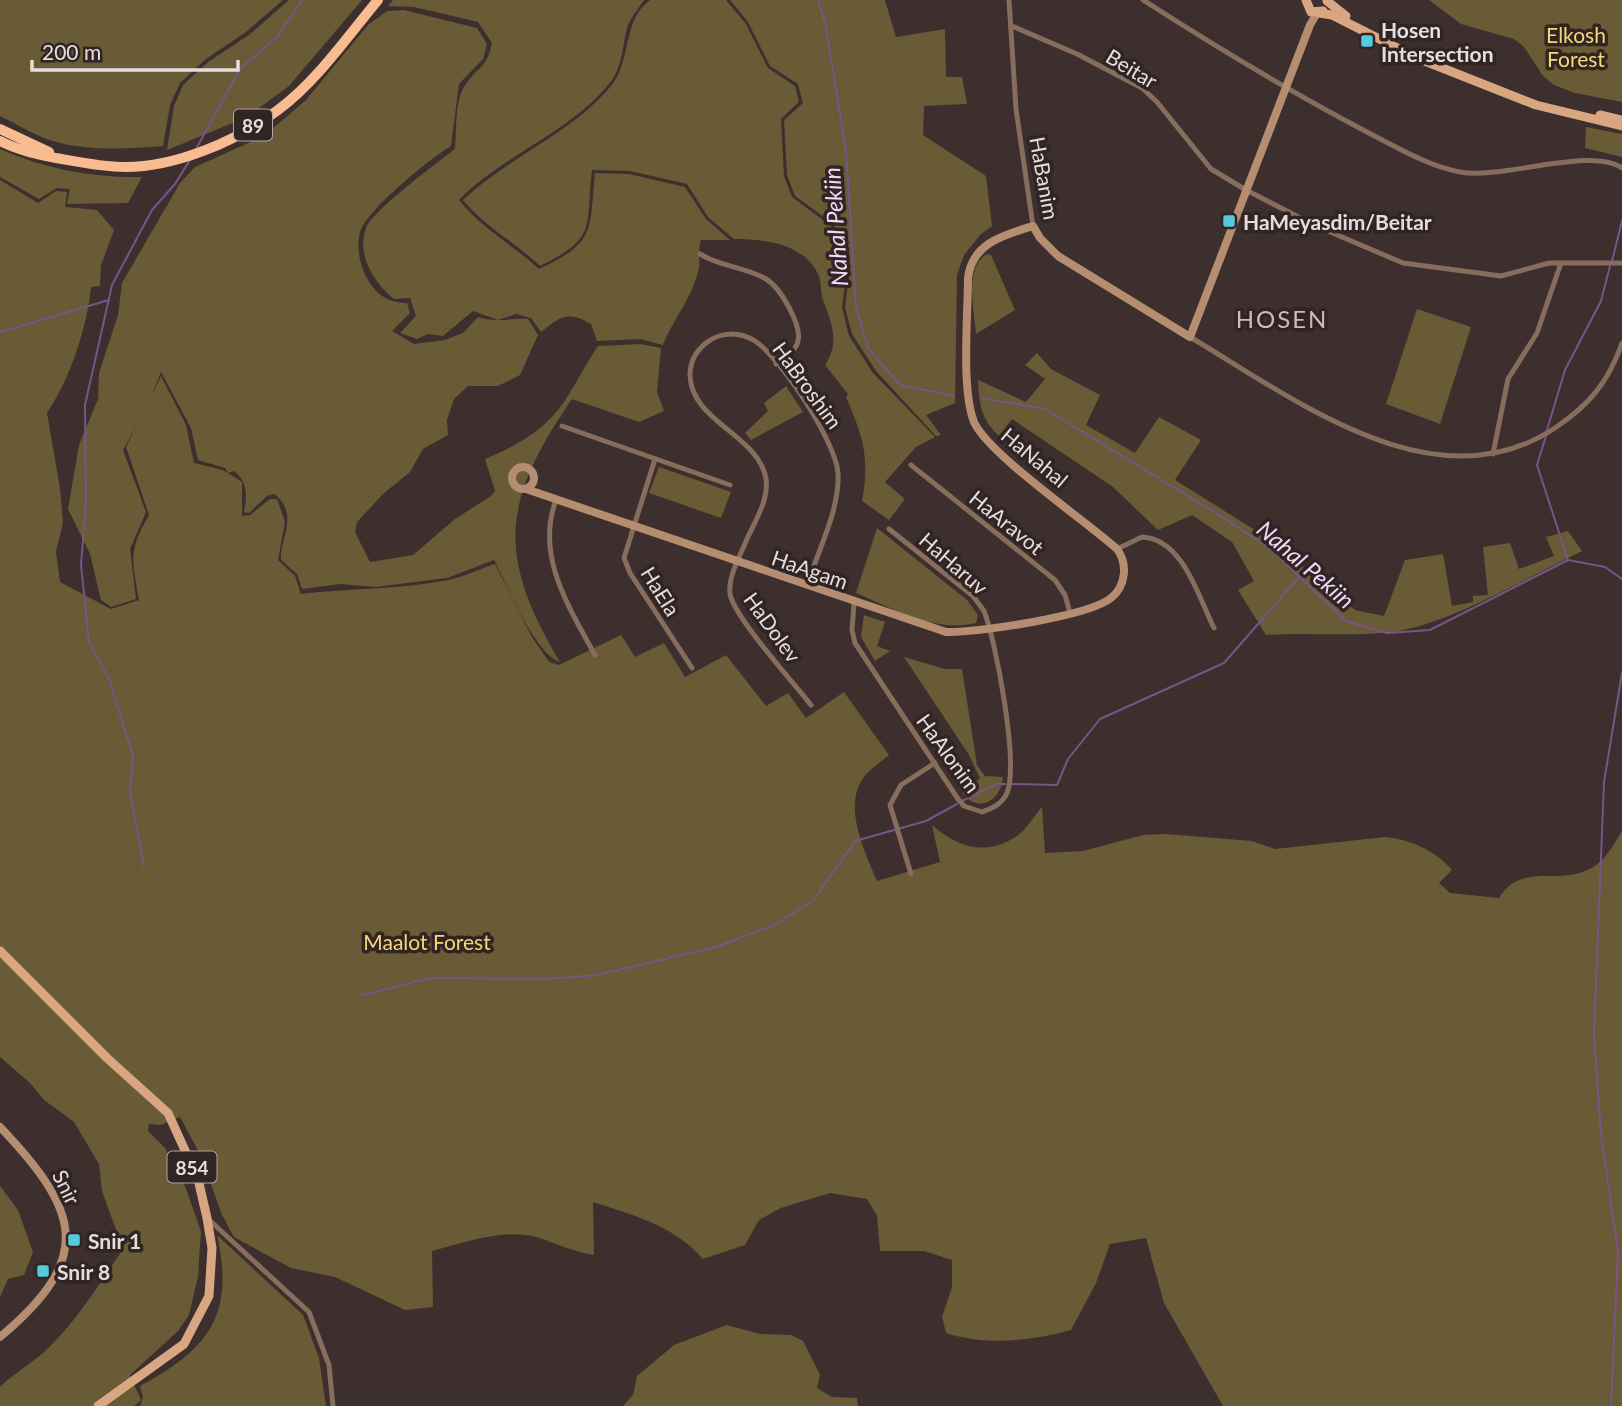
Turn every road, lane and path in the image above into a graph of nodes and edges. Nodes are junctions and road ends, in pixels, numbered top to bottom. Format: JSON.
{"nodes":[{"id":1,"x":378,"y":0,"type":"edge"},
{"id":2,"x":1009,"y":0,"type":"edge"},
{"id":3,"x":1143,"y":0,"type":"edge"},
{"id":4,"x":1326,"y":1,"type":"edge"},
{"id":5,"x":1310,"y":7,"type":"edge"},
{"id":6,"x":1012,"y":26,"type":"junction"},
{"id":7,"x":1286,"y":87,"type":"junction"},
{"id":8,"x":1622,"y":120,"type":"edge"},
{"id":9,"x":1622,"y":126,"type":"edge"},
{"id":10,"x":0,"y":130,"type":"edge"},
{"id":11,"x":0,"y":141,"type":"edge"},
{"id":12,"x":83,"y":163,"type":"junction"},
{"id":13,"x":1622,"y":168,"type":"edge"},
{"id":14,"x":1246,"y":190,"type":"junction"},
{"id":15,"x":1033,"y":226,"type":"junction"},
{"id":16,"x":700,"y":254,"type":"dead end"},
{"id":17,"x":1560,"y":263,"type":"junction"},
{"id":18,"x":1622,"y":263,"type":"edge"},
{"id":19,"x":1190,"y":337,"type":"junction"},
{"id":20,"x":1622,"y":343,"type":"edge"},
{"id":21,"x":776,"y":364,"type":"junction"},
{"id":22,"x":562,"y":426,"type":"dead end"},
{"id":23,"x":1493,"y":454,"type":"junction"},
{"id":24,"x":656,"y":459,"type":"junction"},
{"id":25,"x":911,"y":465,"type":"dead end"},
{"id":26,"x":534,"y":479,"type":"junction"},
{"id":27,"x":730,"y":485,"type":"dead end"},
{"id":28,"x":526,"y":489,"type":"junction"},
{"id":29,"x":545,"y":496,"type":"junction"},
{"id":30,"x":556,"y":500,"type":"junction"},
{"id":31,"x":632,"y":526,"type":"junction"},
{"id":32,"x":889,"y":529,"type":"dead end"},
{"id":33,"x":1117,"y":549,"type":"junction"},
{"id":34,"x":737,"y":562,"type":"junction"},
{"id":35,"x":807,"y":586,"type":"junction"},
{"id":36,"x":854,"y":603,"type":"junction"},
{"id":37,"x":1070,"y":613,"type":"junction"},
{"id":38,"x":990,"y":628,"type":"junction"},
{"id":39,"x":1214,"y":628,"type":"dead end"},
{"id":40,"x":595,"y":655,"type":"dead end"},
{"id":41,"x":692,"y":668,"type":"dead end"},
{"id":42,"x":811,"y":705,"type":"dead end"},
{"id":43,"x":934,"y":764,"type":"junction"},
{"id":44,"x":911,"y":874,"type":"dead end"},
{"id":45,"x":0,"y":951,"type":"edge"},
{"id":46,"x":0,"y":1127,"type":"edge"},
{"id":47,"x":208,"y":1218,"type":"junction"},
{"id":48,"x":0,"y":1337,"type":"edge"},
{"id":49,"x":98,"y":1406,"type":"edge"},
{"id":50,"x":333,"y":1406,"type":"edge"}],
"edges":[{"from":1,"to":12,"type":"highway","number":"89"},
{"from":2,"to":6,"type":"street","name":"HaBanim"},
{"from":3,"to":7,"type":"street"},
{"from":4,"to":5,"type":"main road"},
{"from":4,"to":8,"type":"main road"},
{"from":5,"to":7,"type":"street"},
{"from":5,"to":9,"type":"main road"},
{"from":6,"to":14,"type":"street","name":"Beitar"},
{"from":6,"to":15,"type":"street","name":"HaBanim"},
{"from":7,"to":13,"type":"street"},
{"from":7,"to":14,"type":"street"},
{"from":10,"to":12,"type":"highway","number":"89"},
{"from":11,"to":12,"type":"highway","number":"89"},
{"from":14,"to":17,"type":"street","name":"Beitar"},
{"from":14,"to":19,"type":"street"},
{"from":15,"to":19,"type":"street","name":"HaBanim"},
{"from":15,"to":33,"type":"street","name":"HaNahal"},
{"from":16,"to":21,"type":"street"},
{"from":17,"to":18,"type":"street","name":"Beitar"},
{"from":17,"to":23,"type":"street"},
{"from":19,"to":23,"type":"street"},
{"from":20,"to":23,"type":"street"},
{"from":21,"to":34,"type":"street","name":"HaBroshim"},
{"from":21,"to":35,"type":"street","name":"HaBroshim"},
{"from":22,"to":24,"type":"street"},
{"from":24,"to":27,"type":"street"},
{"from":24,"to":31,"type":"street","name":"HaEla"},
{"from":25,"to":37,"type":"street","name":"HaAravot"},
{"from":26,"to":28,"type":"street"},
{"from":26,"to":28,"type":"street"},
{"from":26,"to":29,"type":"street"},
{"from":28,"to":29,"type":"street","name":"HaAgam"},
{"from":29,"to":30,"type":"street","name":"HaAgam"},
{"from":30,"to":31,"type":"street","name":"HaAgam"},
{"from":30,"to":40,"type":"street"},
{"from":31,"to":34,"type":"street","name":"HaAgam"},
{"from":31,"to":41,"type":"street","name":"HaEla"},
{"from":32,"to":38,"type":"street","name":"HaHaruv"},
{"from":33,"to":37,"type":"street"},
{"from":33,"to":39,"type":"street"},
{"from":34,"to":35,"type":"street","name":"HaAgam"},
{"from":34,"to":42,"type":"street","name":"HaDolev"},
{"from":35,"to":36,"type":"street","name":"HaAgam"},
{"from":36,"to":38,"type":"street","name":"HaAgam"},
{"from":36,"to":43,"type":"street","name":"HaAlonim"},
{"from":37,"to":38,"type":"street","name":"HaAgam"},
{"from":38,"to":43,"type":"street","name":"HaAlonim"},
{"from":43,"to":44,"type":"street"},
{"from":45,"to":47,"type":"main road","number":"854"},
{"from":46,"to":48,"type":"street","name":"Snir"},
{"from":47,"to":49,"type":"main road","number":"854"},
{"from":47,"to":50,"type":"street"}]}
